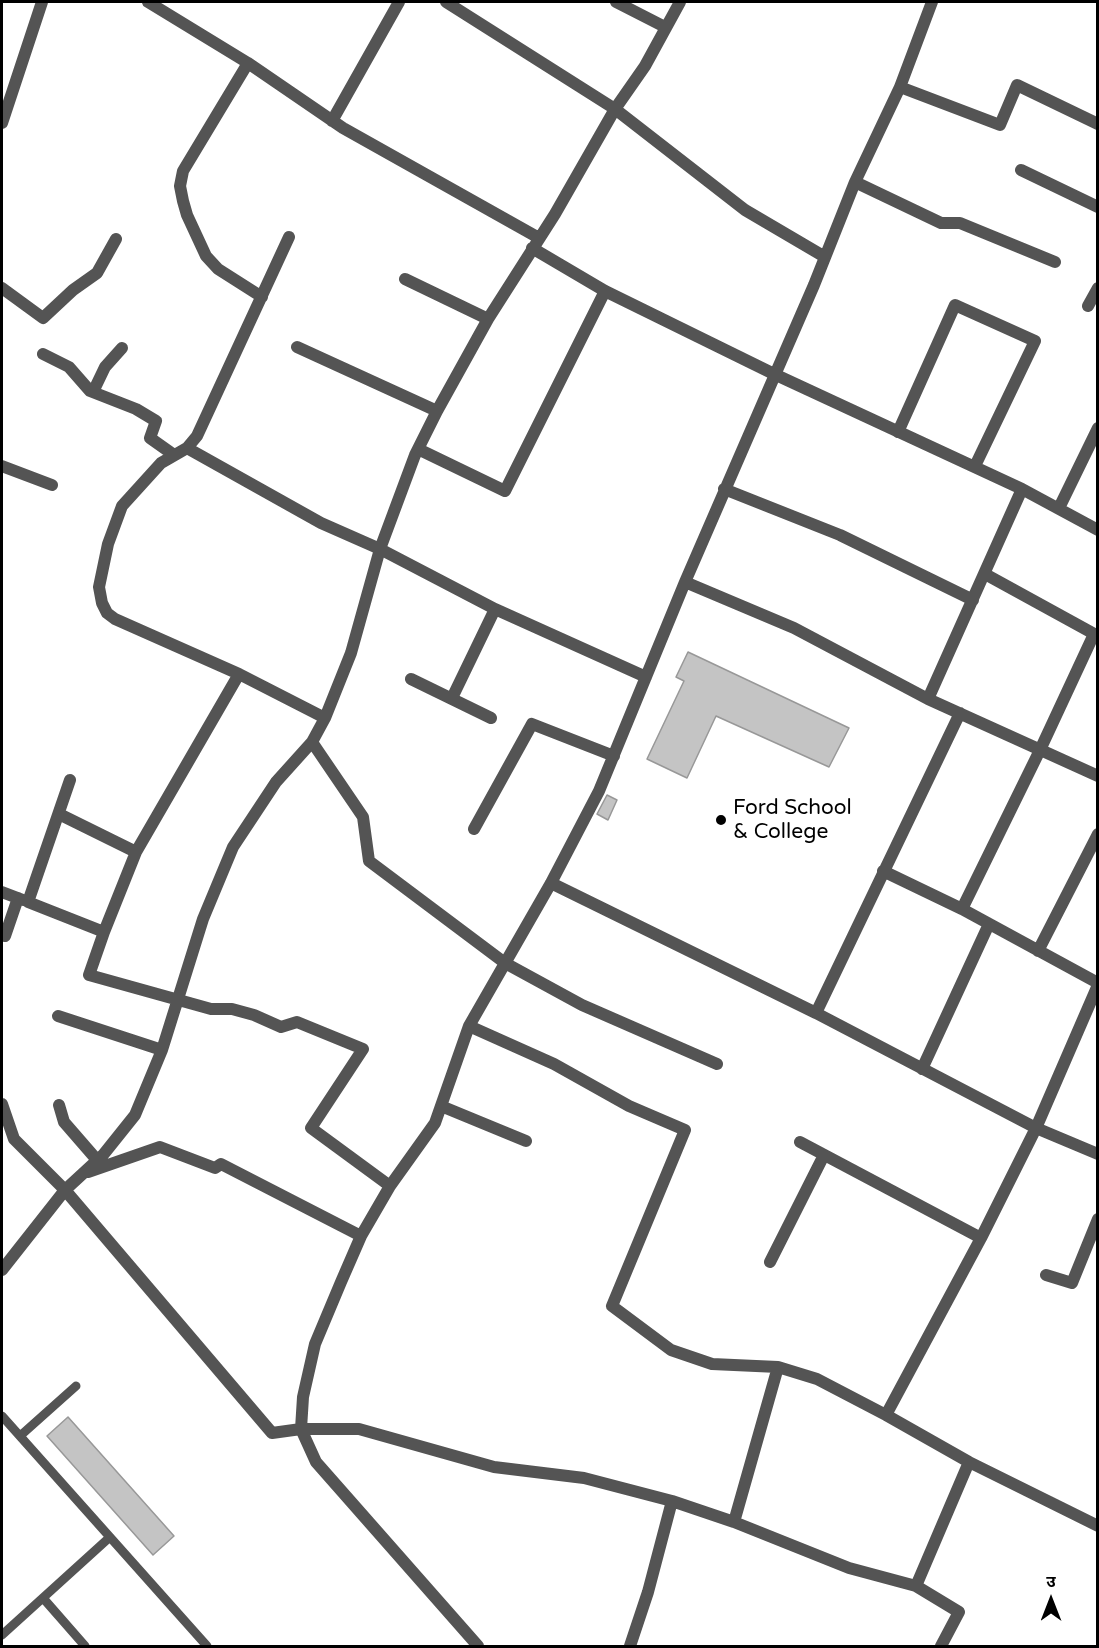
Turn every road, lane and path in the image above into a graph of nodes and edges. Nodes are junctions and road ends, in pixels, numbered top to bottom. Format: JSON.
{"nodes":[{"id":1,"x":42,"y":2,"type":"edge"},
{"id":2,"x":148,"y":2,"type":"edge"},
{"id":3,"x":399,"y":2,"type":"edge"},
{"id":4,"x":446,"y":2,"type":"edge"},
{"id":5,"x":616,"y":2,"type":"edge"},
{"id":6,"x":680,"y":2,"type":"edge"},
{"id":7,"x":932,"y":2,"type":"edge"},
{"id":8,"x":665,"y":27,"type":"junction"},
{"id":9,"x":248,"y":63,"type":"junction"},
{"id":10,"x":900,"y":87,"type":"junction"},
{"id":11,"x":615,"y":109,"type":"junction"},
{"id":12,"x":332,"y":121,"type":"junction"},
{"id":13,"x":2,"y":123,"type":"edge"},
{"id":14,"x":1098,"y":124,"type":"edge"},
{"id":15,"x":1021,"y":170,"type":"dead end"},
{"id":16,"x":855,"y":182,"type":"junction"},
{"id":17,"x":1098,"y":207,"type":"edge"},
{"id":18,"x":289,"y":237,"type":"dead end"},
{"id":19,"x":116,"y":239,"type":"dead end"},
{"id":20,"x":536,"y":243,"type":"junction"},
{"id":21,"x":825,"y":257,"type":"junction"},
{"id":22,"x":1055,"y":262,"type":"dead end"},
{"id":23,"x":405,"y":279,"type":"dead end"},
{"id":24,"x":2,"y":288,"type":"edge"},
{"id":25,"x":1098,"y":288,"type":"edge"},
{"id":26,"x":605,"y":291,"type":"junction"},
{"id":27,"x":262,"y":297,"type":"junction"},
{"id":28,"x":1088,"y":306,"type":"dead end"},
{"id":29,"x":488,"y":319,"type":"junction"},
{"id":30,"x":297,"y":347,"type":"dead end"},
{"id":31,"x":122,"y":348,"type":"dead end"},
{"id":32,"x":44,"y":354,"type":"dead end"},
{"id":33,"x":774,"y":374,"type":"junction"},
{"id":34,"x":93,"y":392,"type":"junction"},
{"id":35,"x":437,"y":411,"type":"junction"},
{"id":36,"x":1098,"y":428,"type":"edge"},
{"id":37,"x":898,"y":432,"type":"junction"},
{"id":38,"x":186,"y":448,"type":"junction"},
{"id":39,"x":418,"y":449,"type":"junction"},
{"id":40,"x":174,"y":455,"type":"junction"},
{"id":41,"x":2,"y":466,"type":"edge"},
{"id":42,"x":975,"y":466,"type":"junction"},
{"id":43,"x":52,"y":485,"type":"dead end"},
{"id":44,"x":724,"y":489,"type":"junction"},
{"id":45,"x":1022,"y":489,"type":"junction"},
{"id":46,"x":1059,"y":508,"type":"junction"},
{"id":47,"x":1098,"y":530,"type":"edge"},
{"id":48,"x":380,"y":549,"type":"junction"},
{"id":49,"x":984,"y":574,"type":"junction"},
{"id":50,"x":685,"y":582,"type":"junction"},
{"id":51,"x":973,"y":600,"type":"junction"},
{"id":52,"x":495,"y":609,"type":"junction"},
{"id":53,"x":1096,"y":635,"type":"edge"},
{"id":54,"x":239,"y":674,"type":"junction"},
{"id":55,"x":646,"y":677,"type":"junction"},
{"id":56,"x":411,"y":679,"type":"dead end"},
{"id":57,"x":452,"y":698,"type":"junction"},
{"id":58,"x":928,"y":699,"type":"junction"},
{"id":59,"x":960,"y":713,"type":"junction"},
{"id":60,"x":325,"y":718,"type":"junction"},
{"id":61,"x":491,"y":718,"type":"dead end"},
{"id":62,"x":312,"y":742,"type":"junction"},
{"id":63,"x":1040,"y":750,"type":"junction"},
{"id":64,"x":614,"y":756,"type":"junction"},
{"id":65,"x":1098,"y":776,"type":"edge"},
{"id":66,"x":70,"y":780,"type":"dead end"},
{"id":67,"x":59,"y":814,"type":"junction"},
{"id":68,"x":474,"y":829,"type":"dead end"},
{"id":69,"x":1098,"y":834,"type":"edge"},
{"id":70,"x":136,"y":852,"type":"junction"},
{"id":71,"x":883,"y":872,"type":"junction"},
{"id":72,"x":552,"y":883,"type":"junction"},
{"id":73,"x":2,"y":892,"type":"edge"},
{"id":74,"x":22,"y":900,"type":"junction"},
{"id":75,"x":962,"y":909,"type":"junction"},
{"id":76,"x":989,"y":924,"type":"junction"},
{"id":77,"x":104,"y":932,"type":"junction"},
{"id":78,"x":5,"y":936,"type":"dead end"},
{"id":79,"x":1038,"y":951,"type":"junction"},
{"id":80,"x":506,"y":963,"type":"junction"},
{"id":81,"x":1098,"y":984,"type":"edge"},
{"id":82,"x":177,"y":999,"type":"junction"},
{"id":83,"x":816,"y":1013,"type":"junction"},
{"id":84,"x":58,"y":1016,"type":"dead end"},
{"id":85,"x":469,"y":1026,"type":"junction"},
{"id":86,"x":162,"y":1050,"type":"junction"},
{"id":87,"x":717,"y":1064,"type":"dead end"},
{"id":88,"x":922,"y":1069,"type":"junction"},
{"id":89,"x":2,"y":1104,"type":"edge"},
{"id":90,"x":59,"y":1105,"type":"dead end"},
{"id":91,"x":441,"y":1106,"type":"junction"},
{"id":92,"x":1036,"y":1128,"type":"junction"},
{"id":93,"x":526,"y":1141,"type":"dead end"},
{"id":94,"x":800,"y":1142,"type":"dead end"},
{"id":95,"x":1098,"y":1154,"type":"edge"},
{"id":96,"x":824,"y":1155,"type":"junction"},
{"id":97,"x":97,"y":1160,"type":"junction"},
{"id":98,"x":82,"y":1174,"type":"junction"},
{"id":99,"x":390,"y":1186,"type":"junction"},
{"id":100,"x":64,"y":1190,"type":"junction"},
{"id":101,"x":1098,"y":1219,"type":"edge"},
{"id":102,"x":361,"y":1236,"type":"junction"},
{"id":103,"x":981,"y":1238,"type":"junction"},
{"id":104,"x":770,"y":1262,"type":"dead end"},
{"id":105,"x":2,"y":1269,"type":"edge"},
{"id":106,"x":1046,"y":1275,"type":"dead end"},
{"id":107,"x":778,"y":1367,"type":"junction"},
{"id":108,"x":76,"y":1386,"type":"dead end"},
{"id":109,"x":886,"y":1415,"type":"junction"},
{"id":110,"x":2,"y":1416,"type":"edge"},
{"id":111,"x":301,"y":1429,"type":"junction"},
{"id":112,"x":20,"y":1436,"type":"junction"},
{"id":113,"x":969,"y":1462,"type":"junction"},
{"id":114,"x":672,"y":1501,"type":"junction"},
{"id":115,"x":734,"y":1522,"type":"junction"},
{"id":116,"x":1098,"y":1526,"type":"edge"},
{"id":117,"x":110,"y":1538,"type":"junction"},
{"id":118,"x":916,"y":1586,"type":"junction"},
{"id":119,"x":43,"y":1598,"type":"junction"},
{"id":120,"x":2,"y":1635,"type":"edge"},
{"id":121,"x":85,"y":1647,"type":"edge"},
{"id":122,"x":207,"y":1647,"type":"edge"},
{"id":123,"x":478,"y":1647,"type":"edge"},
{"id":124,"x":630,"y":1647,"type":"edge"},
{"id":125,"x":940,"y":1647,"type":"edge"}],
"edges":[{"from":1,"to":13,"type":"street"},
{"from":2,"to":9,"type":"street"},
{"from":3,"to":12,"type":"street"},
{"from":4,"to":11,"type":"street"},
{"from":5,"to":8,"type":"street"},
{"from":6,"to":8,"type":"street"},
{"from":7,"to":10,"type":"street"},
{"from":8,"to":11,"type":"street"},
{"from":9,"to":12,"type":"street"},
{"from":9,"to":27,"type":"street"},
{"from":10,"to":14,"type":"street"},
{"from":10,"to":16,"type":"street"},
{"from":11,"to":20,"type":"street"},
{"from":11,"to":21,"type":"street"},
{"from":12,"to":20,"type":"street"},
{"from":15,"to":17,"type":"street"},
{"from":16,"to":21,"type":"street"},
{"from":16,"to":22,"type":"street"},
{"from":18,"to":27,"type":"street"},
{"from":19,"to":24,"type":"street"},
{"from":20,"to":26,"type":"street"},
{"from":20,"to":29,"type":"street"},
{"from":21,"to":33,"type":"street"},
{"from":23,"to":29,"type":"street"},
{"from":25,"to":28,"type":"street"},
{"from":26,"to":33,"type":"street"},
{"from":26,"to":39,"type":"street"},
{"from":27,"to":38,"type":"street"},
{"from":29,"to":35,"type":"street"},
{"from":30,"to":35,"type":"street"},
{"from":31,"to":34,"type":"street"},
{"from":32,"to":34,"type":"street"},
{"from":33,"to":37,"type":"street"},
{"from":33,"to":44,"type":"street"},
{"from":34,"to":40,"type":"street"},
{"from":35,"to":39,"type":"street"},
{"from":36,"to":46,"type":"street"},
{"from":37,"to":42,"type":"street"},
{"from":37,"to":42,"type":"street"},
{"from":38,"to":40,"type":"street"},
{"from":38,"to":48,"type":"street"},
{"from":39,"to":48,"type":"street"},
{"from":40,"to":54,"type":"street"},
{"from":41,"to":43,"type":"street"},
{"from":42,"to":45,"type":"street"},
{"from":44,"to":50,"type":"street"},
{"from":44,"to":51,"type":"street"},
{"from":45,"to":46,"type":"street"},
{"from":45,"to":49,"type":"street"},
{"from":46,"to":47,"type":"street"},
{"from":48,"to":52,"type":"street"},
{"from":48,"to":60,"type":"street"},
{"from":49,"to":51,"type":"street"},
{"from":49,"to":53,"type":"street"},
{"from":50,"to":55,"type":"street"},
{"from":50,"to":58,"type":"street"},
{"from":51,"to":58,"type":"street"},
{"from":52,"to":55,"type":"street"},
{"from":52,"to":57,"type":"street"},
{"from":53,"to":63,"type":"street"},
{"from":54,"to":60,"type":"street"},
{"from":54,"to":70,"type":"street"},
{"from":55,"to":64,"type":"street"},
{"from":56,"to":57,"type":"street"},
{"from":57,"to":61,"type":"street"},
{"from":58,"to":59,"type":"street"},
{"from":59,"to":63,"type":"street"},
{"from":59,"to":71,"type":"street"},
{"from":60,"to":62,"type":"street"},
{"from":62,"to":80,"type":"street"},
{"from":62,"to":82,"type":"street"},
{"from":63,"to":65,"type":"street"},
{"from":63,"to":75,"type":"street"},
{"from":64,"to":68,"type":"street"},
{"from":64,"to":72,"type":"street"},
{"from":66,"to":67,"type":"street"},
{"from":67,"to":70,"type":"street"},
{"from":67,"to":74,"type":"street"},
{"from":69,"to":79,"type":"street"},
{"from":70,"to":77,"type":"street"},
{"from":71,"to":75,"type":"street"},
{"from":71,"to":83,"type":"street"},
{"from":72,"to":80,"type":"street"},
{"from":72,"to":83,"type":"street"},
{"from":73,"to":74,"type":"street"},
{"from":74,"to":77,"type":"street"},
{"from":74,"to":78,"type":"street"},
{"from":75,"to":76,"type":"street"},
{"from":76,"to":79,"type":"street"},
{"from":76,"to":88,"type":"street"},
{"from":77,"to":82,"type":"street"},
{"from":79,"to":81,"type":"street"},
{"from":80,"to":85,"type":"street"},
{"from":80,"to":87,"type":"street"},
{"from":81,"to":92,"type":"street"},
{"from":82,"to":86,"type":"street"},
{"from":82,"to":99,"type":"street"},
{"from":83,"to":88,"type":"street"},
{"from":84,"to":86,"type":"street"},
{"from":85,"to":91,"type":"street"},
{"from":85,"to":107,"type":"street"},
{"from":86,"to":97,"type":"street"},
{"from":88,"to":92,"type":"street"},
{"from":89,"to":100,"type":"street"},
{"from":90,"to":97,"type":"street"},
{"from":91,"to":93,"type":"street"},
{"from":91,"to":99,"type":"street"},
{"from":92,"to":95,"type":"street"},
{"from":92,"to":103,"type":"street"},
{"from":94,"to":96,"type":"street"},
{"from":96,"to":103,"type":"street"},
{"from":96,"to":104,"type":"street"},
{"from":97,"to":98,"type":"street"},
{"from":98,"to":100,"type":"street"},
{"from":98,"to":102,"type":"street"},
{"from":99,"to":102,"type":"street"},
{"from":100,"to":105,"type":"street"},
{"from":100,"to":111,"type":"street"},
{"from":101,"to":106,"type":"street"},
{"from":102,"to":111,"type":"street"},
{"from":103,"to":109,"type":"street"},
{"from":107,"to":109,"type":"street"},
{"from":107,"to":115,"type":"street"},
{"from":108,"to":112,"type":"lane"},
{"from":109,"to":113,"type":"street"},
{"from":110,"to":112,"type":"lane"},
{"from":111,"to":114,"type":"street"},
{"from":111,"to":123,"type":"street"},
{"from":112,"to":117,"type":"lane"},
{"from":113,"to":116,"type":"street"},
{"from":113,"to":118,"type":"street"},
{"from":114,"to":115,"type":"street"},
{"from":114,"to":124,"type":"street"},
{"from":115,"to":118,"type":"street"},
{"from":117,"to":119,"type":"lane"},
{"from":117,"to":122,"type":"lane"},
{"from":118,"to":125,"type":"street"},
{"from":119,"to":120,"type":"lane"},
{"from":119,"to":121,"type":"lane"}]}
